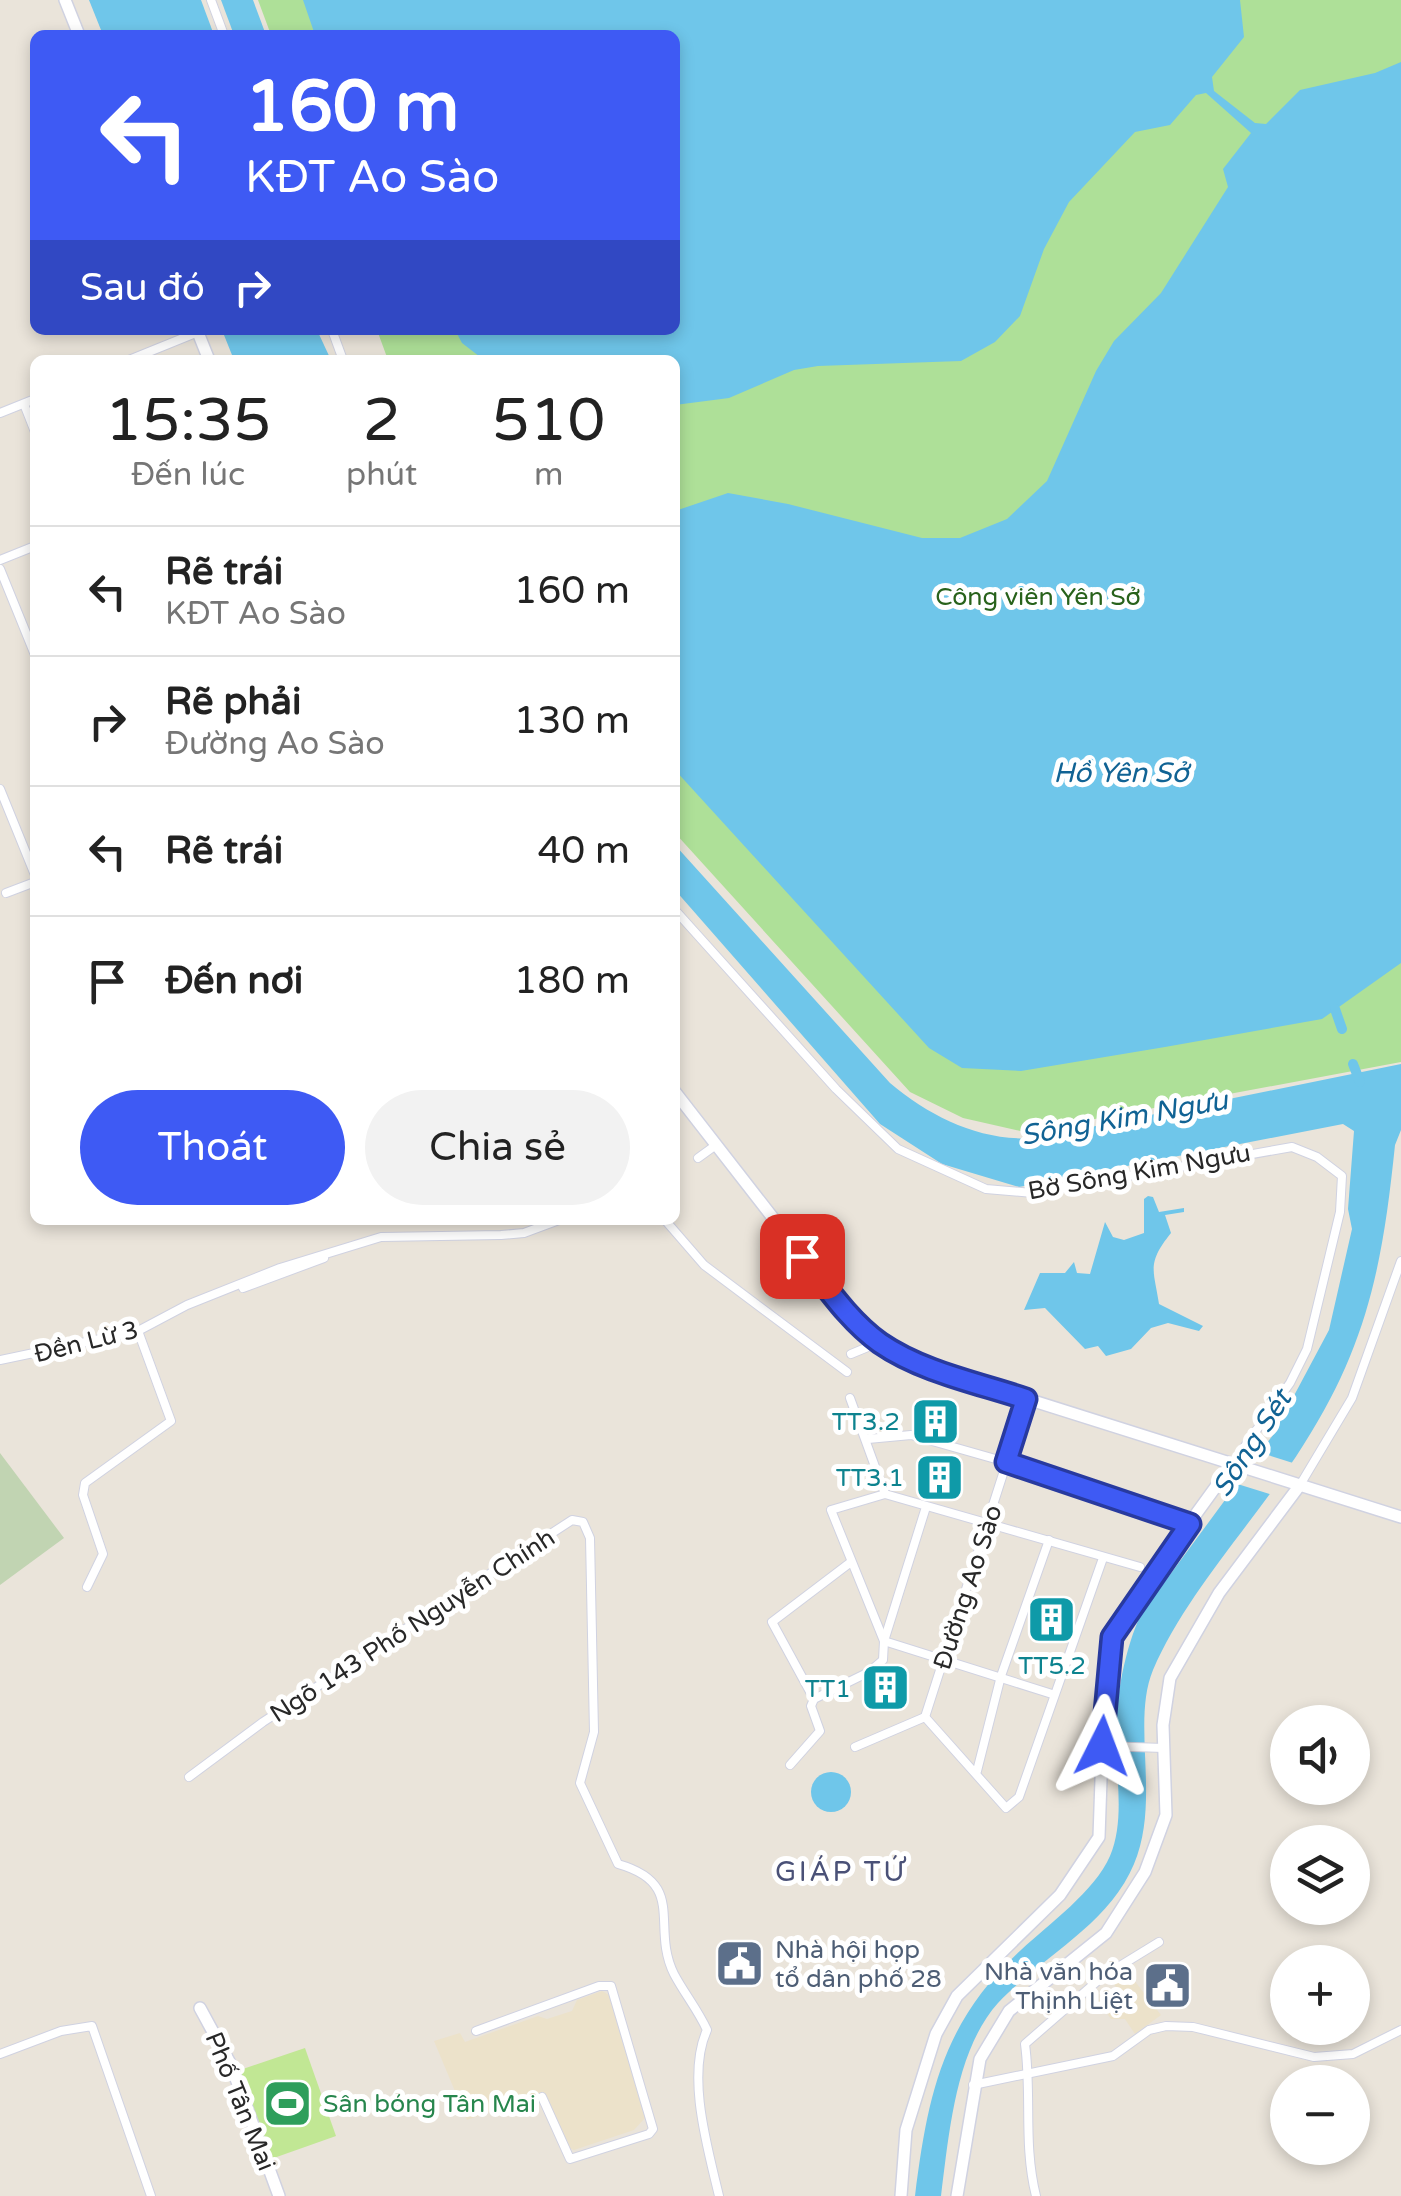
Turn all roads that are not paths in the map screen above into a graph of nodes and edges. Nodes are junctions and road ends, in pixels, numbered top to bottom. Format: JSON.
{"nodes":[{"id":1,"x":65,"y":0,"type":"edge"},
{"id":2,"x":211,"y":0,"type":"edge"},
{"id":3,"x":77,"y":30,"type":"edge"},
{"id":4,"x":222,"y":30,"type":"edge"},
{"id":5,"x":188,"y":335,"type":"edge"},
{"id":6,"x":141,"y":355,"type":"edge"},
{"id":7,"x":30,"y":401,"type":"edge"},
{"id":8,"x":24,"y":404,"type":"junction"},
{"id":9,"x":0,"y":414,"type":"edge"},
{"id":10,"x":30,"y":419,"type":"edge"},
{"id":11,"x":30,"y":548,"type":"edge"},
{"id":12,"x":0,"y":560,"type":"edge"},
{"id":13,"x":0,"y":568,"type":"edge"},
{"id":14,"x":30,"y":643,"type":"edge"},
{"id":15,"x":0,"y":789,"type":"edge"},
{"id":16,"x":30,"y":866,"type":"edge"},
{"id":17,"x":30,"y":882,"type":"edge"},
{"id":18,"x":6,"y":894,"type":"dead end"},
{"id":19,"x":680,"y":915,"type":"edge"},
{"id":20,"x":680,"y":1098,"type":"edge"},
{"id":21,"x":716,"y":1145,"type":"junction"},
{"id":22,"x":698,"y":1158,"type":"dead end"},
{"id":23,"x":546,"y":1225,"type":"edge"},
{"id":24,"x":669,"y":1225,"type":"edge"},
{"id":25,"x":1401,"y":1261,"type":"edge"},
{"id":26,"x":138,"y":1331,"type":"junction"},
{"id":27,"x":880,"y":1342,"type":"junction"},
{"id":28,"x":851,"y":1354,"type":"dead end"},
{"id":29,"x":0,"y":1360,"type":"edge"},
{"id":30,"x":847,"y":1372,"type":"dead end"},
{"id":31,"x":850,"y":1398,"type":"dead end"},
{"id":32,"x":1026,"y":1399,"type":"junction"},
{"id":33,"x":868,"y":1439,"type":"junction"},
{"id":34,"x":1006,"y":1462,"type":"junction"},
{"id":35,"x":1237,"y":1464,"type":"junction"},
{"id":36,"x":1300,"y":1485,"type":"junction"},
{"id":37,"x":885,"y":1494,"type":"junction"},
{"id":38,"x":926,"y":1508,"type":"junction"},
{"id":39,"x":1401,"y":1517,"type":"edge"},
{"id":40,"x":988,"y":1521,"type":"junction"},
{"id":41,"x":1190,"y":1524,"type":"junction"},
{"id":42,"x":1049,"y":1540,"type":"junction"},
{"id":43,"x":1103,"y":1558,"type":"junction"},
{"id":44,"x":850,"y":1562,"type":"junction"},
{"id":45,"x":1140,"y":1568,"type":"dead end"},
{"id":46,"x":87,"y":1586,"type":"dead end"},
{"id":47,"x":884,"y":1641,"type":"junction"},
{"id":48,"x":944,"y":1658,"type":"junction"},
{"id":49,"x":1001,"y":1676,"type":"junction"},
{"id":50,"x":1052,"y":1694,"type":"junction"},
{"id":51,"x":814,"y":1700,"type":"junction"},
{"id":52,"x":925,"y":1717,"type":"junction"},
{"id":53,"x":1109,"y":1746,"type":"junction"},
{"id":54,"x":856,"y":1748,"type":"dead end"},
{"id":55,"x":1157,"y":1748,"type":"junction"},
{"id":56,"x":790,"y":1765,"type":"dead end"},
{"id":57,"x":976,"y":1771,"type":"junction"},
{"id":58,"x":189,"y":1778,"type":"dead end"},
{"id":59,"x":1159,"y":1942,"type":"dead end"},
{"id":60,"x":200,"y":2008,"type":"dead end"},
{"id":61,"x":1401,"y":2030,"type":"edge"},
{"id":62,"x":476,"y":2031,"type":"dead end"},
{"id":63,"x":0,"y":2054,"type":"edge"},
{"id":64,"x":1029,"y":2072,"type":"junction"},
{"id":65,"x":973,"y":2084,"type":"junction"},
{"id":66,"x":542,"y":2097,"type":"dead end"},
{"id":67,"x":151,"y":2196,"type":"edge"},
{"id":68,"x":279,"y":2196,"type":"edge"},
{"id":69,"x":720,"y":2196,"type":"edge"},
{"id":70,"x":901,"y":2196,"type":"edge"},
{"id":71,"x":956,"y":2196,"type":"edge"},
{"id":72,"x":1036,"y":2196,"type":"edge"}],
"edges":[{"from":1,"to":3,"type":"street"},
{"from":2,"to":4,"type":"street"},
{"from":5,"to":6,"type":"street"},
{"from":7,"to":8,"type":"street"},
{"from":8,"to":9,"type":"street"},
{"from":8,"to":10,"type":"street"},
{"from":11,"to":12,"type":"street"},
{"from":13,"to":14,"type":"street"},
{"from":15,"to":16,"type":"street"},
{"from":17,"to":18,"type":"street"},
{"from":19,"to":35,"type":"street","name":"Bờ Sông Kim Ngưu"},
{"from":20,"to":21,"type":"street"},
{"from":21,"to":22,"type":"street"},
{"from":21,"to":27,"type":"street"},
{"from":23,"to":26,"type":"street","name":"Đền Lừ 3"},
{"from":24,"to":30,"type":"street"},
{"from":25,"to":36,"type":"street"},
{"from":26,"to":29,"type":"street","name":"Đền Lừ 3"},
{"from":26,"to":46,"type":"street"},
{"from":27,"to":28,"type":"street"},
{"from":27,"to":32,"type":"street"},
{"from":31,"to":33,"type":"street"},
{"from":32,"to":34,"type":"street","name":"Đường Ao Sào"},
{"from":32,"to":35,"type":"street"},
{"from":33,"to":34,"type":"street"},
{"from":33,"to":37,"type":"street"},
{"from":34,"to":40,"type":"street","name":"Đường Ao Sào"},
{"from":34,"to":41,"type":"street"},
{"from":35,"to":36,"type":"street"},
{"from":35,"to":41,"type":"street"},
{"from":36,"to":39,"type":"street"},
{"from":36,"to":55,"type":"street"},
{"from":37,"to":38,"type":"street"},
{"from":37,"to":44,"type":"street"},
{"from":38,"to":40,"type":"street"},
{"from":38,"to":47,"type":"street"},
{"from":40,"to":42,"type":"street"},
{"from":40,"to":48,"type":"street","name":"Đường Ao Sào"},
{"from":41,"to":53,"type":"street"},
{"from":42,"to":43,"type":"street"},
{"from":42,"to":49,"type":"street"},
{"from":43,"to":45,"type":"street"},
{"from":43,"to":50,"type":"street"},
{"from":44,"to":47,"type":"street"},
{"from":44,"to":51,"type":"street"},
{"from":47,"to":48,"type":"street"},
{"from":47,"to":51,"type":"street"},
{"from":48,"to":49,"type":"street"},
{"from":48,"to":52,"type":"street","name":"Đường Ao Sào"},
{"from":49,"to":50,"type":"street"},
{"from":49,"to":57,"type":"street"},
{"from":50,"to":57,"type":"street"},
{"from":51,"to":56,"type":"street"},
{"from":52,"to":54,"type":"street"},
{"from":52,"to":57,"type":"street"},
{"from":53,"to":55,"type":"street"},
{"from":53,"to":70,"type":"street"},
{"from":55,"to":65,"type":"street"},
{"from":58,"to":69,"type":"street","name":"Ngõ 143 Phố Nguyễn Chính"},
{"from":59,"to":64,"type":"street"},
{"from":60,"to":68,"type":"street","name":"Phố Tân Mai"},
{"from":61,"to":64,"type":"street"},
{"from":62,"to":66,"type":"street"},
{"from":63,"to":67,"type":"street"},
{"from":64,"to":65,"type":"street"},
{"from":64,"to":72,"type":"street"},
{"from":65,"to":71,"type":"street"}]}
